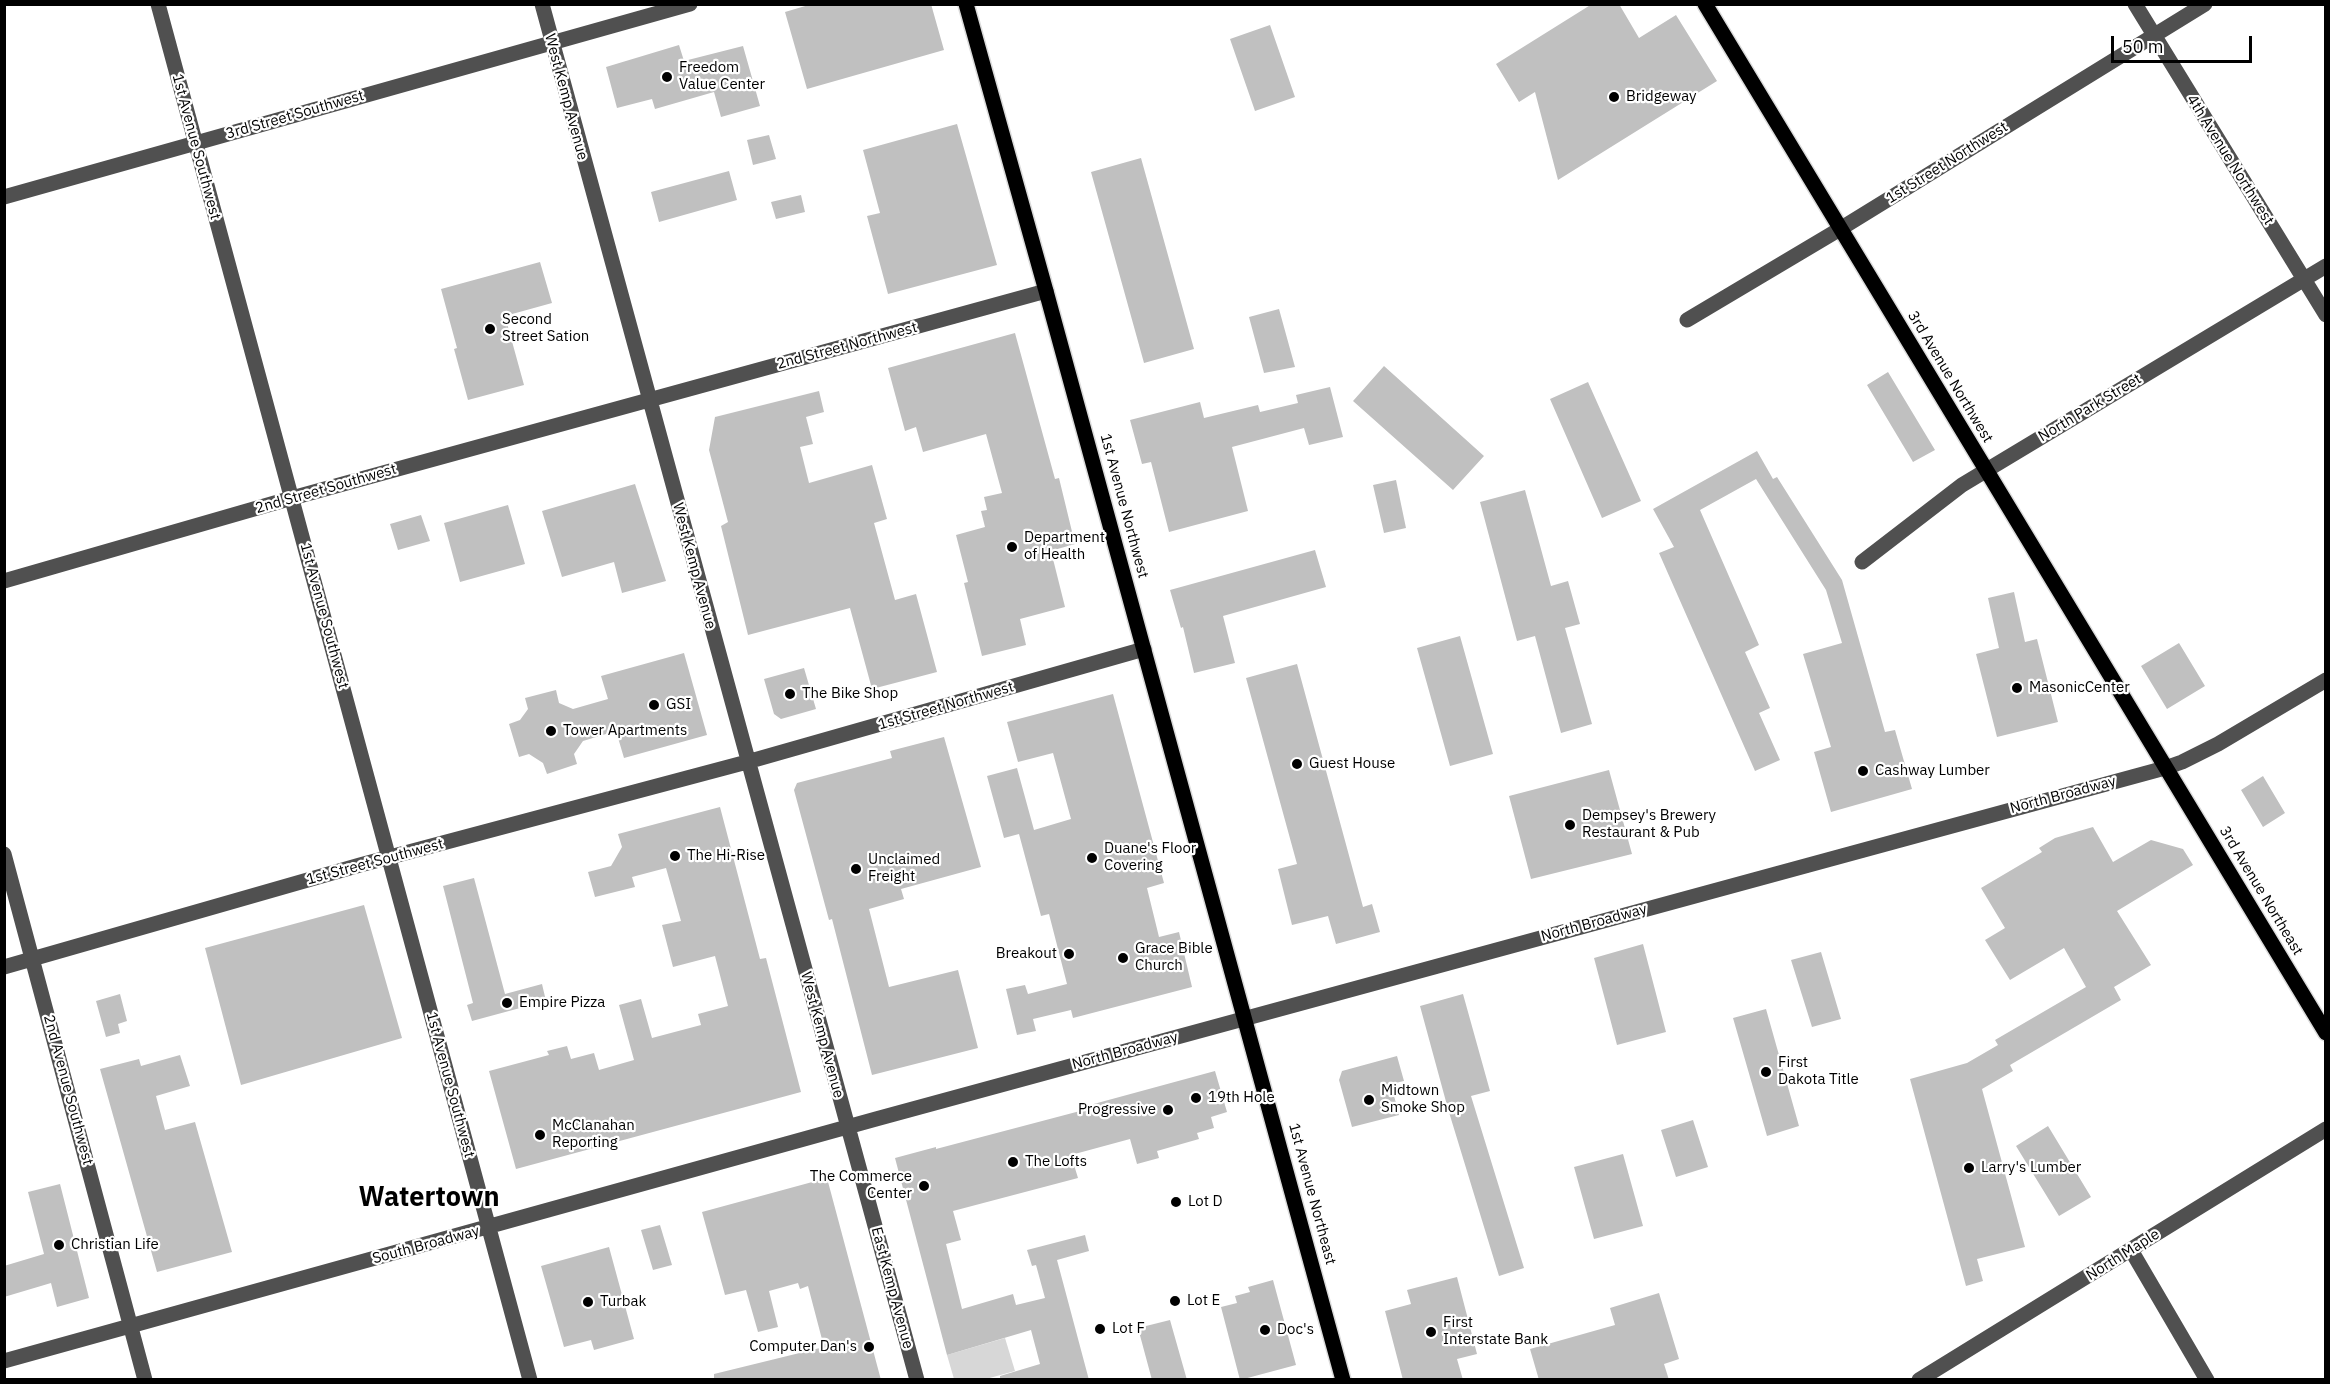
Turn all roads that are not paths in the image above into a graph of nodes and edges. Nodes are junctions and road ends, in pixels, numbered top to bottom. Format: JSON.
{"nodes":[{"id":1,"x":158,"y":4,"type":"edge"},
{"id":2,"x":542,"y":4,"type":"edge"},
{"id":3,"x":690,"y":4,"type":"edge"},
{"id":4,"x":966,"y":4,"type":"edge"},
{"id":5,"x":1705,"y":4,"type":"edge"},
{"id":6,"x":2135,"y":4,"type":"edge"},
{"id":7,"x":2205,"y":4,"type":"edge"},
{"id":8,"x":2154,"y":34,"type":"junction"},
{"id":9,"x":552,"y":43,"type":"junction"},
{"id":10,"x":195,"y":143,"type":"junction"},
{"id":11,"x":4,"y":197,"type":"edge"},
{"id":12,"x":1840,"y":229,"type":"junction"},
{"id":13,"x":2325,"y":266,"type":"edge"},
{"id":14,"x":2304,"y":279,"type":"junction"},
{"id":15,"x":1046,"y":291,"type":"junction"},
{"id":16,"x":2325,"y":315,"type":"edge"},
{"id":17,"x":1687,"y":320,"type":"dead end"},
{"id":18,"x":649,"y":400,"type":"junction"},
{"id":19,"x":1987,"y":471,"type":"junction"},
{"id":20,"x":292,"y":498,"type":"junction"},
{"id":21,"x":1862,"y":562,"type":"dead end"},
{"id":22,"x":4,"y":581,"type":"edge"},
{"id":23,"x":1144,"y":649,"type":"junction"},
{"id":24,"x":2325,"y":680,"type":"edge"},
{"id":25,"x":747,"y":762,"type":"junction"},
{"id":26,"x":2165,"y":768,"type":"junction"},
{"id":27,"x":4,"y":854,"type":"edge"},
{"id":28,"x":388,"y":858,"type":"junction"},
{"id":29,"x":33,"y":959,"type":"junction"},
{"id":30,"x":4,"y":967,"type":"edge"},
{"id":31,"x":1245,"y":1018,"type":"junction"},
{"id":32,"x":2325,"y":1033,"type":"edge"},
{"id":33,"x":847,"y":1127,"type":"junction"},
{"id":34,"x":2325,"y":1129,"type":"edge"},
{"id":35,"x":490,"y":1228,"type":"junction"},
{"id":36,"x":2131,"y":1250,"type":"junction"},
{"id":37,"x":130,"y":1325,"type":"junction"},
{"id":38,"x":4,"y":1361,"type":"edge"},
{"id":39,"x":145,"y":1380,"type":"edge"},
{"id":40,"x":531,"y":1380,"type":"edge"},
{"id":41,"x":917,"y":1380,"type":"edge"},
{"id":42,"x":1343,"y":1380,"type":"edge"},
{"id":43,"x":1919,"y":1380,"type":"edge"},
{"id":44,"x":2207,"y":1380,"type":"edge"}],
"edges":[{"from":1,"to":10,"type":"street","name":"1st Avenue Southwest"},
{"from":2,"to":9,"type":"street","name":"West Kemp Avenue"},
{"from":3,"to":9,"type":"street","name":"3rd Street Southwest"},
{"from":4,"to":15,"type":"main road","name":"1st Avenue Northwest"},
{"from":5,"to":12,"type":"main road","name":"3rd Avenue Northwest"},
{"from":6,"to":8,"type":"street","name":"4th Avenue Northwest"},
{"from":7,"to":8,"type":"street","name":"1st Street Northwest"},
{"from":8,"to":12,"type":"street","name":"1st Street Northwest"},
{"from":8,"to":14,"type":"street","name":"4th Avenue Northwest"},
{"from":9,"to":10,"type":"street","name":"3rd Street Southwest"},
{"from":9,"to":18,"type":"street","name":"West Kemp Avenue"},
{"from":10,"to":11,"type":"street","name":"3rd Street Southwest"},
{"from":10,"to":20,"type":"street","name":"1st Avenue Southwest"},
{"from":12,"to":17,"type":"street","name":"1st Street Northwest"},
{"from":12,"to":19,"type":"main road","name":"3rd Avenue Northwest"},
{"from":13,"to":14,"type":"street","name":"North Park Street"},
{"from":14,"to":16,"type":"street","name":"4th Avenue Northwest"},
{"from":14,"to":19,"type":"street","name":"North Park Street"},
{"from":15,"to":18,"type":"street","name":"2nd Street Northwest"},
{"from":15,"to":23,"type":"main road","name":"1st Avenue Northwest"},
{"from":18,"to":20,"type":"street","name":"2nd Street Southwest"},
{"from":18,"to":25,"type":"street","name":"West Kemp Avenue"},
{"from":19,"to":21,"type":"street","name":"North Park Street"},
{"from":19,"to":26,"type":"main road","name":"3rd Avenue Northwest"},
{"from":20,"to":22,"type":"street","name":"2nd Street Southwest"},
{"from":20,"to":28,"type":"street","name":"1st Avenue Southwest"},
{"from":23,"to":25,"type":"street","name":"1st Street Northwest"},
{"from":23,"to":31,"type":"main road","name":"1st Avenue Northwest"},
{"from":24,"to":26,"type":"street","name":"North Broadway"},
{"from":25,"to":28,"type":"street","name":"1st Street Southwest"},
{"from":25,"to":33,"type":"street","name":"West Kemp Avenue"},
{"from":26,"to":31,"type":"street","name":"North Broadway"},
{"from":26,"to":32,"type":"main road","name":"3rd Avenue Northeast"},
{"from":27,"to":29,"type":"street","name":"2nd Avenue Southwest"},
{"from":28,"to":29,"type":"street","name":"1st Street Southwest"},
{"from":28,"to":35,"type":"street","name":"1st Avenue Southwest"},
{"from":29,"to":30,"type":"street","name":"1st Street Southwest"},
{"from":29,"to":37,"type":"street","name":"2nd Avenue Southwest"},
{"from":31,"to":33,"type":"street","name":"North Broadway"},
{"from":31,"to":42,"type":"main road","name":"1st Avenue Northeast"},
{"from":33,"to":35,"type":"street","name":"South Broadway"},
{"from":33,"to":41,"type":"street","name":"East Kemp Avenue"},
{"from":34,"to":36,"type":"street","name":"North Maple"},
{"from":35,"to":37,"type":"street","name":"South Broadway"},
{"from":35,"to":40,"type":"street","name":"1st Avenue Southwest"},
{"from":36,"to":43,"type":"street","name":"North Maple"},
{"from":36,"to":44,"type":"street"},
{"from":37,"to":38,"type":"street","name":"South Broadway"},
{"from":37,"to":39,"type":"street","name":"2nd Avenue Southwest"}]}
